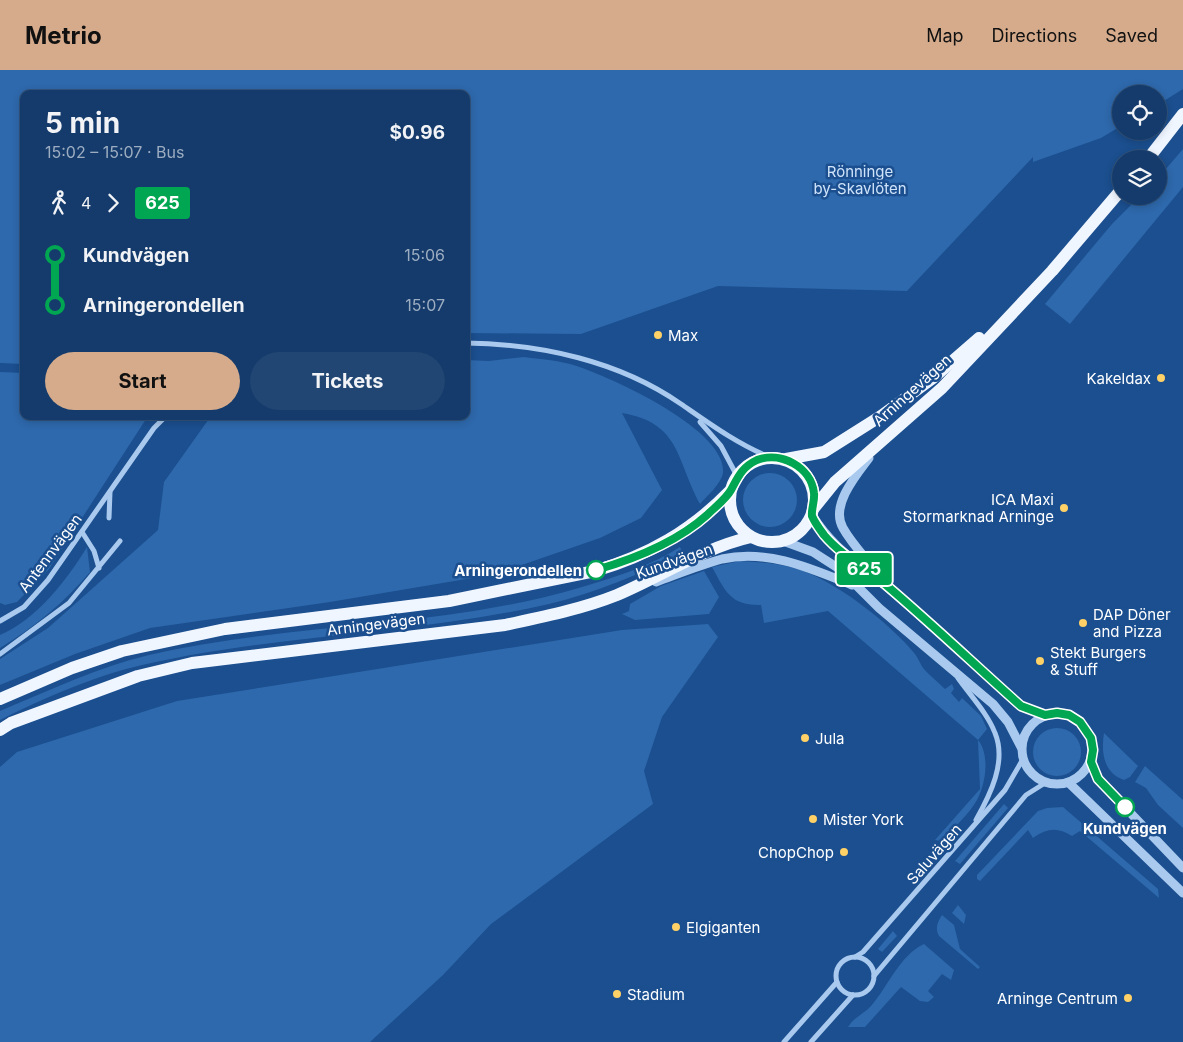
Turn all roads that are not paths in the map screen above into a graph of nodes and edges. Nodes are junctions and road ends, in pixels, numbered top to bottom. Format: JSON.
{"nodes":[{"id":1,"x":1183,"y":114,"type":"edge"},
{"id":2,"x":1155,"y":150,"type":"edge"},
{"id":3,"x":1112,"y":200,"type":"edge"},
{"id":4,"x":1030,"y":294,"type":"junction"},
{"id":5,"x":470,"y":343,"type":"edge"},
{"id":6,"x":695,"y":416,"type":"junction"},
{"id":7,"x":162,"y":420,"type":"edge"},
{"id":8,"x":888,"y":434,"type":"junction"},
{"id":9,"x":769,"y":457,"type":"junction"},
{"id":10,"x":786,"y":460,"type":"junction"},
{"id":11,"x":737,"y":476,"type":"junction"},
{"id":12,"x":110,"y":491,"type":"junction"},
{"id":13,"x":730,"y":491,"type":"junction"},
{"id":14,"x":813,"y":511,"type":"junction"},
{"id":15,"x":110,"y":518,"type":"dead end"},
{"id":16,"x":82,"y":532,"type":"junction"},
{"id":17,"x":751,"y":537,"type":"junction"},
{"id":18,"x":120,"y":541,"type":"dead end"},
{"id":19,"x":783,"y":541,"type":"junction"},
{"id":20,"x":99,"y":568,"type":"junction"},
{"id":21,"x":885,"y":585,"type":"junction"},
{"id":22,"x":858,"y":587,"type":"junction"},
{"id":23,"x":616,"y":595,"type":"junction"},
{"id":24,"x":0,"y":621,"type":"edge"},
{"id":25,"x":0,"y":654,"type":"edge"},
{"id":26,"x":950,"y":668,"type":"junction"},
{"id":27,"x":0,"y":699,"type":"edge"},
{"id":28,"x":1045,"y":715,"type":"junction"},
{"id":29,"x":0,"y":730,"type":"edge"},
{"id":30,"x":1022,"y":747,"type":"junction"},
{"id":31,"x":1023,"y":759,"type":"junction"},
{"id":32,"x":1091,"y":762,"type":"junction"},
{"id":33,"x":1044,"y":783,"type":"junction"},
{"id":34,"x":1069,"y":783,"type":"junction"},
{"id":35,"x":969,"y":832,"type":"junction"},
{"id":36,"x":1183,"y":868,"type":"edge"},
{"id":37,"x":1183,"y":893,"type":"edge"},
{"id":38,"x":855,"y":957,"type":"junction"},
{"id":39,"x":874,"y":976,"type":"junction"},
{"id":40,"x":837,"y":982,"type":"junction"},
{"id":41,"x":853,"y":995,"type":"junction"},
{"id":42,"x":784,"y":1042,"type":"edge"},
{"id":43,"x":811,"y":1042,"type":"edge"}],
"edges":[{"from":1,"to":2,"type":"main road"},
{"from":3,"to":4,"type":"main road","name":"Arningevägen"},
{"from":4,"to":8,"type":"main road","name":"Arningevägen"},
{"from":4,"to":10,"type":"main road","name":"Arningevägen"},
{"from":5,"to":6,"type":"street"},
{"from":6,"to":9,"type":"street"},
{"from":6,"to":11,"type":"street"},
{"from":7,"to":12,"type":"street","name":"Antennvägen"},
{"from":8,"to":14,"type":"main road","name":"Arningevägen"},
{"from":8,"to":21,"type":"street"},
{"from":9,"to":10,"type":"main road"},
{"from":9,"to":11,"type":"main road"},
{"from":10,"to":14,"type":"main road"},
{"from":11,"to":13,"type":"main road"},
{"from":12,"to":15,"type":"street"},
{"from":12,"to":16,"type":"street","name":"Antennvägen"},
{"from":13,"to":17,"type":"main road"},
{"from":13,"to":27,"type":"main road","name":"Arningevägen"},
{"from":14,"to":19,"type":"main road"},
{"from":14,"to":21,"type":"street"},
{"from":16,"to":20,"type":"street"},
{"from":16,"to":24,"type":"street","name":"Antennvägen"},
{"from":17,"to":19,"type":"main road"},
{"from":17,"to":23,"type":"main road","name":"Arningevägen"},
{"from":18,"to":20,"type":"street"},
{"from":19,"to":22,"type":"street","name":"Kundvägen"},
{"from":20,"to":25,"type":"street"},
{"from":21,"to":28,"type":"street"},
{"from":22,"to":23,"type":"street","name":"Kundvägen"},
{"from":22,"to":26,"type":"street","name":"Kundvägen"},
{"from":23,"to":29,"type":"main road","name":"Arningevägen"},
{"from":26,"to":30,"type":"street","name":"Kundvägen"},
{"from":26,"to":35,"type":"street","name":"Kundvägen"},
{"from":28,"to":30,"type":"street"},
{"from":28,"to":32,"type":"street"},
{"from":30,"to":31,"type":"street"},
{"from":31,"to":33,"type":"street"},
{"from":31,"to":35,"type":"street","name":"Saluvägen"},
{"from":32,"to":34,"type":"street"},
{"from":32,"to":36,"type":"street"},
{"from":33,"to":34,"type":"street"},
{"from":33,"to":39,"type":"street"},
{"from":34,"to":37,"type":"street"},
{"from":35,"to":38,"type":"street","name":"Saluvägen"},
{"from":38,"to":39,"type":"street"},
{"from":38,"to":40,"type":"street","name":"Saluvägen"},
{"from":39,"to":41,"type":"street"},
{"from":40,"to":41,"type":"street"},
{"from":40,"to":42,"type":"street","name":"Saluvägen"},
{"from":41,"to":43,"type":"street"}]}
